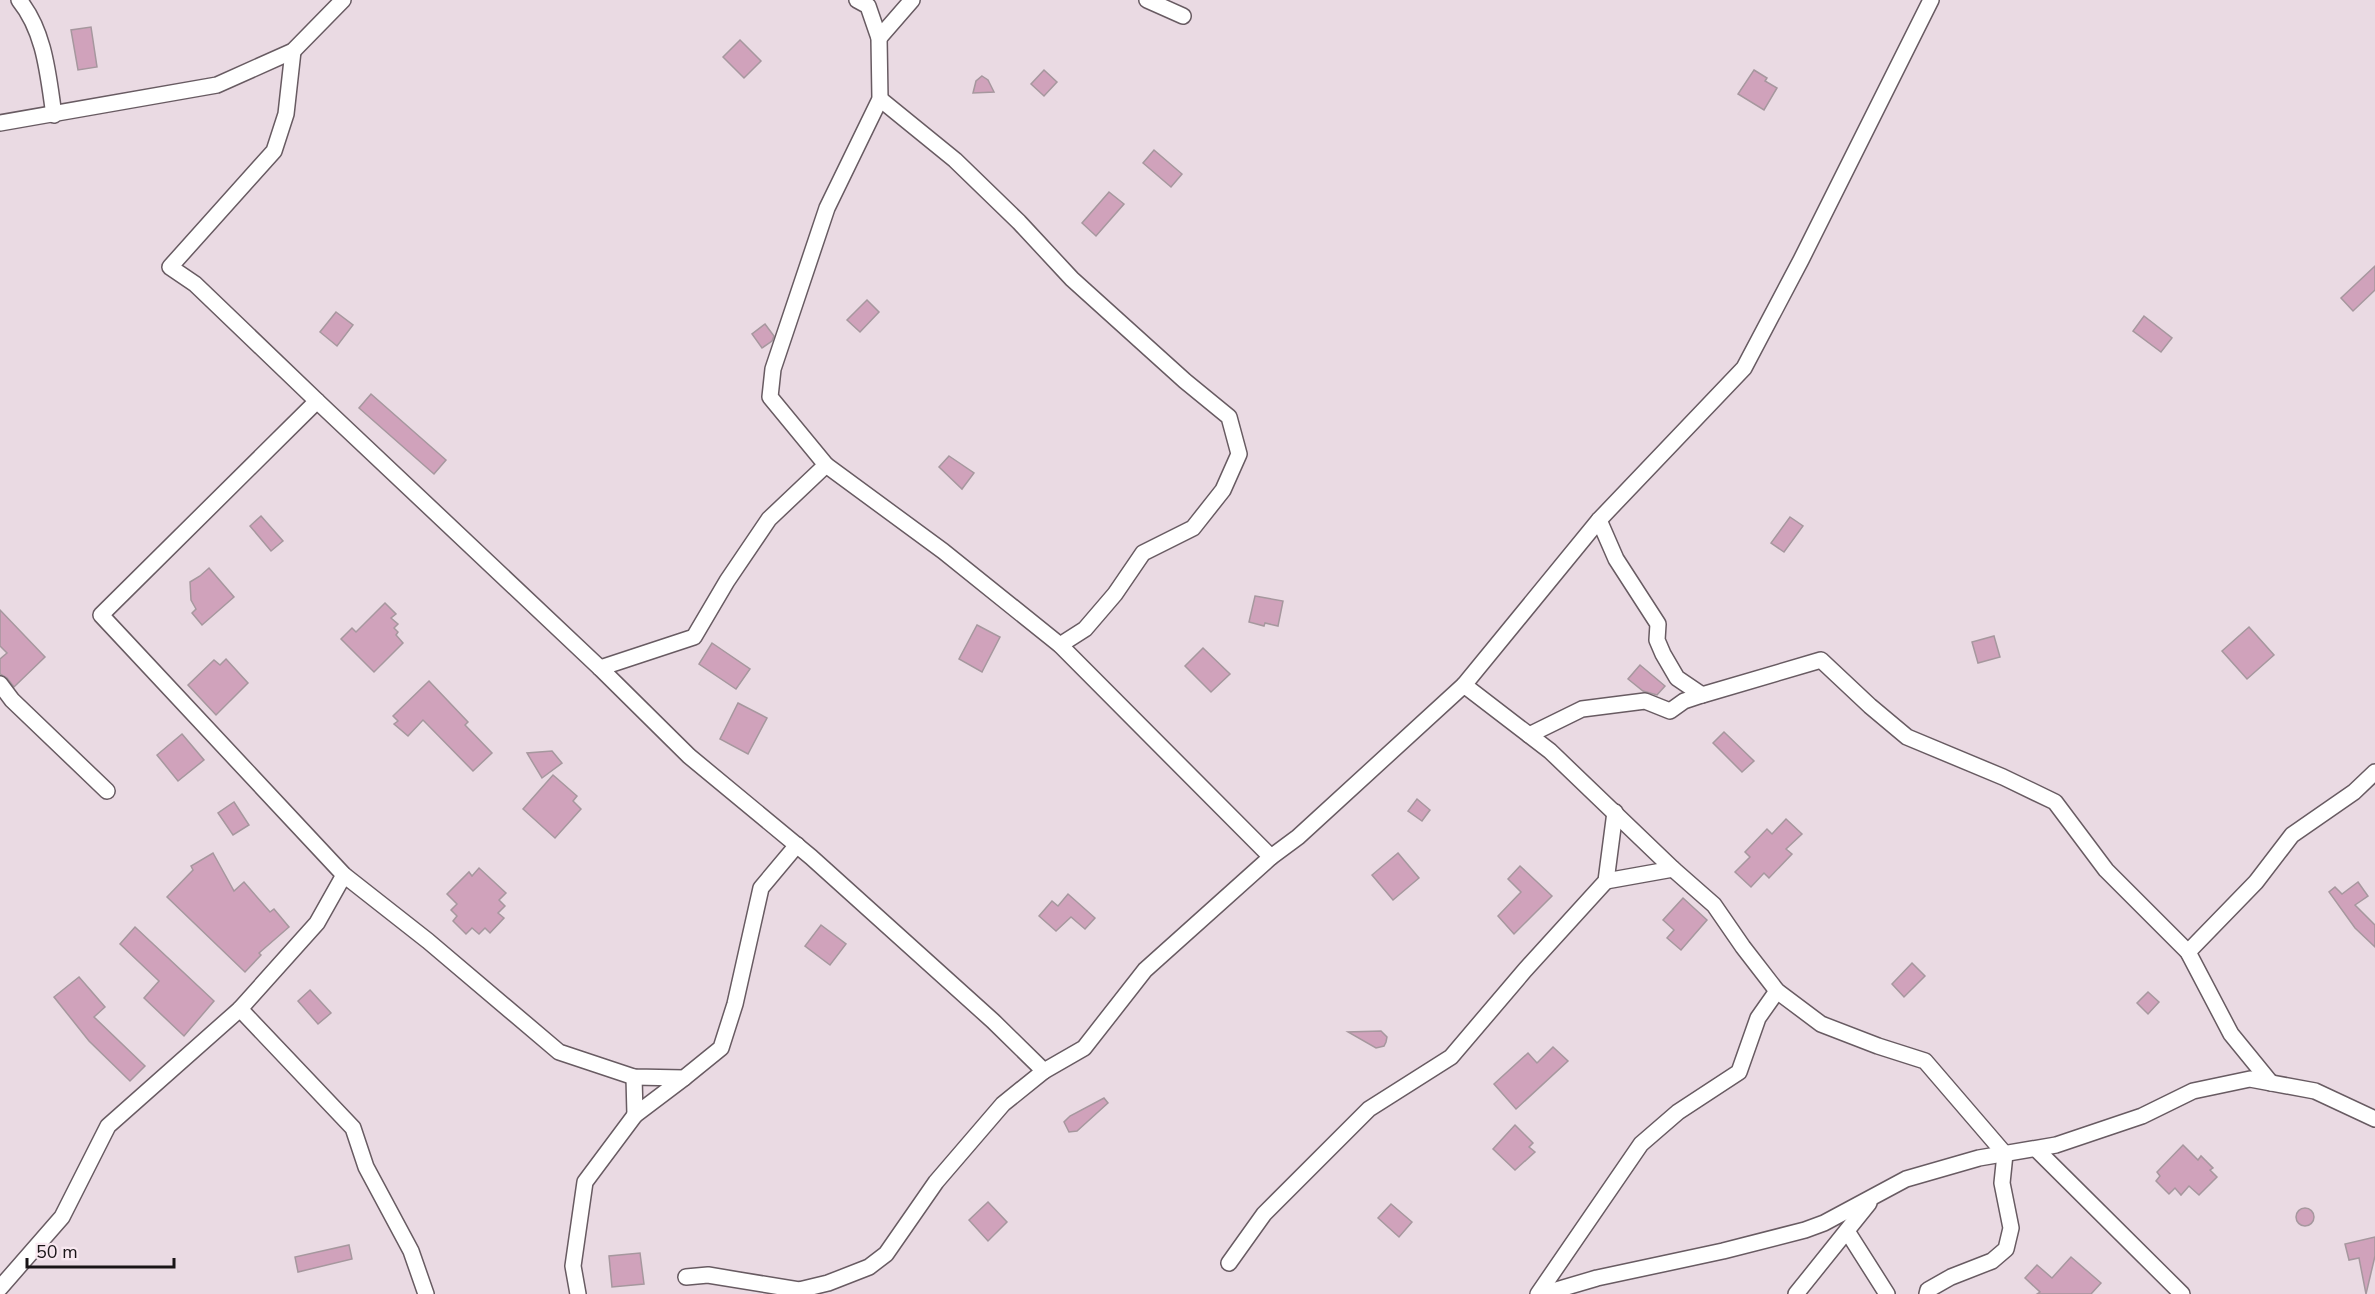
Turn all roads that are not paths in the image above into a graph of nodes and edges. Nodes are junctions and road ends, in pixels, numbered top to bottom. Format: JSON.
{"nodes":[{"id":1,"x":19,"y":0,"type":"edge"},
{"id":2,"x":343,"y":0,"type":"edge"},
{"id":3,"x":857,"y":0,"type":"edge"},
{"id":4,"x":912,"y":0,"type":"edge"},
{"id":5,"x":1147,"y":0,"type":"edge"},
{"id":6,"x":1931,"y":0,"type":"edge"},
{"id":7,"x":1183,"y":16,"type":"dead end"},
{"id":8,"x":879,"y":38,"type":"junction"},
{"id":9,"x":293,"y":51,"type":"junction"},
{"id":10,"x":880,"y":99,"type":"junction"},
{"id":11,"x":54,"y":115,"type":"junction"},
{"id":12,"x":0,"y":123,"type":"edge"},
{"id":13,"x":317,"y":401,"type":"junction"},
{"id":14,"x":826,"y":465,"type":"junction"},
{"id":15,"x":1599,"y":520,"type":"junction"},
{"id":16,"x":1060,"y":645,"type":"junction"},
{"id":17,"x":600,"y":668,"type":"junction"},
{"id":18,"x":0,"y":684,"type":"edge"},
{"id":19,"x":1464,"y":685,"type":"junction"},
{"id":20,"x":1702,"y":695,"type":"junction"},
{"id":21,"x":1529,"y":735,"type":"junction"},
{"id":22,"x":2375,"y":772,"type":"edge"},
{"id":23,"x":107,"y":791,"type":"dead end"},
{"id":24,"x":1615,"y":812,"type":"junction"},
{"id":25,"x":797,"y":845,"type":"junction"},
{"id":26,"x":1271,"y":857,"type":"junction"},
{"id":27,"x":1673,"y":869,"type":"junction"},
{"id":28,"x":344,"y":875,"type":"junction"},
{"id":29,"x":1606,"y":881,"type":"junction"},
{"id":30,"x":2188,"y":952,"type":"junction"},
{"id":31,"x":1777,"y":991,"type":"junction"},
{"id":32,"x":240,"y":1009,"type":"junction"},
{"id":33,"x":1044,"y":1071,"type":"junction"},
{"id":34,"x":634,"y":1077,"type":"junction"},
{"id":35,"x":684,"y":1078,"type":"junction"},
{"id":36,"x":2271,"y":1083,"type":"junction"},
{"id":37,"x":634,"y":1115,"type":"junction"},
{"id":38,"x":2375,"y":1119,"type":"edge"},
{"id":39,"x":2036,"y":1149,"type":"junction"},
{"id":40,"x":2005,"y":1154,"type":"junction"},
{"id":41,"x":1874,"y":1197,"type":"junction"},
{"id":42,"x":1847,"y":1231,"type":"junction"},
{"id":43,"x":1228,"y":1263,"type":"dead end"},
{"id":44,"x":686,"y":1277,"type":"dead end"},
{"id":45,"x":0,"y":1288,"type":"edge"},
{"id":46,"x":426,"y":1294,"type":"edge"},
{"id":47,"x":578,"y":1294,"type":"edge"},
{"id":48,"x":1538,"y":1294,"type":"edge"},
{"id":49,"x":1543,"y":1294,"type":"edge"},
{"id":50,"x":1796,"y":1294,"type":"edge"},
{"id":51,"x":1887,"y":1294,"type":"edge"},
{"id":52,"x":1927,"y":1294,"type":"edge"},
{"id":53,"x":2182,"y":1294,"type":"edge"}],
"edges":[{"from":1,"to":11,"type":"street"},
{"from":2,"to":9,"type":"street"},
{"from":3,"to":8,"type":"street"},
{"from":4,"to":8,"type":"street"},
{"from":5,"to":7,"type":"street"},
{"from":6,"to":15,"type":"street"},
{"from":8,"to":10,"type":"street"},
{"from":9,"to":11,"type":"street"},
{"from":9,"to":13,"type":"street"},
{"from":10,"to":14,"type":"street"},
{"from":10,"to":16,"type":"street"},
{"from":11,"to":12,"type":"street"},
{"from":13,"to":17,"type":"street"},
{"from":13,"to":28,"type":"street"},
{"from":14,"to":16,"type":"street"},
{"from":14,"to":17,"type":"street"},
{"from":15,"to":19,"type":"street"},
{"from":15,"to":20,"type":"street"},
{"from":16,"to":26,"type":"street"},
{"from":17,"to":25,"type":"street"},
{"from":18,"to":23,"type":"street"},
{"from":19,"to":21,"type":"street"},
{"from":19,"to":26,"type":"street"},
{"from":20,"to":21,"type":"street"},
{"from":20,"to":30,"type":"street"},
{"from":21,"to":24,"type":"street"},
{"from":22,"to":30,"type":"street"},
{"from":24,"to":27,"type":"street"},
{"from":24,"to":29,"type":"street"},
{"from":25,"to":33,"type":"street"},
{"from":25,"to":35,"type":"street"},
{"from":26,"to":33,"type":"street"},
{"from":27,"to":29,"type":"street"},
{"from":27,"to":31,"type":"street"},
{"from":28,"to":32,"type":"street"},
{"from":28,"to":34,"type":"street"},
{"from":29,"to":43,"type":"street"},
{"from":30,"to":36,"type":"street"},
{"from":31,"to":40,"type":"street"},
{"from":31,"to":48,"type":"street"},
{"from":32,"to":45,"type":"street"},
{"from":32,"to":46,"type":"street"},
{"from":33,"to":44,"type":"street"},
{"from":34,"to":35,"type":"street"},
{"from":34,"to":37,"type":"street"},
{"from":35,"to":37,"type":"street"},
{"from":36,"to":38,"type":"street"},
{"from":36,"to":39,"type":"street"},
{"from":37,"to":47,"type":"street"},
{"from":39,"to":40,"type":"street"},
{"from":39,"to":53,"type":"street"},
{"from":40,"to":41,"type":"street"},
{"from":40,"to":52,"type":"street"},
{"from":41,"to":42,"type":"street"},
{"from":41,"to":49,"type":"street"},
{"from":42,"to":50,"type":"street"},
{"from":42,"to":51,"type":"street"}]}
